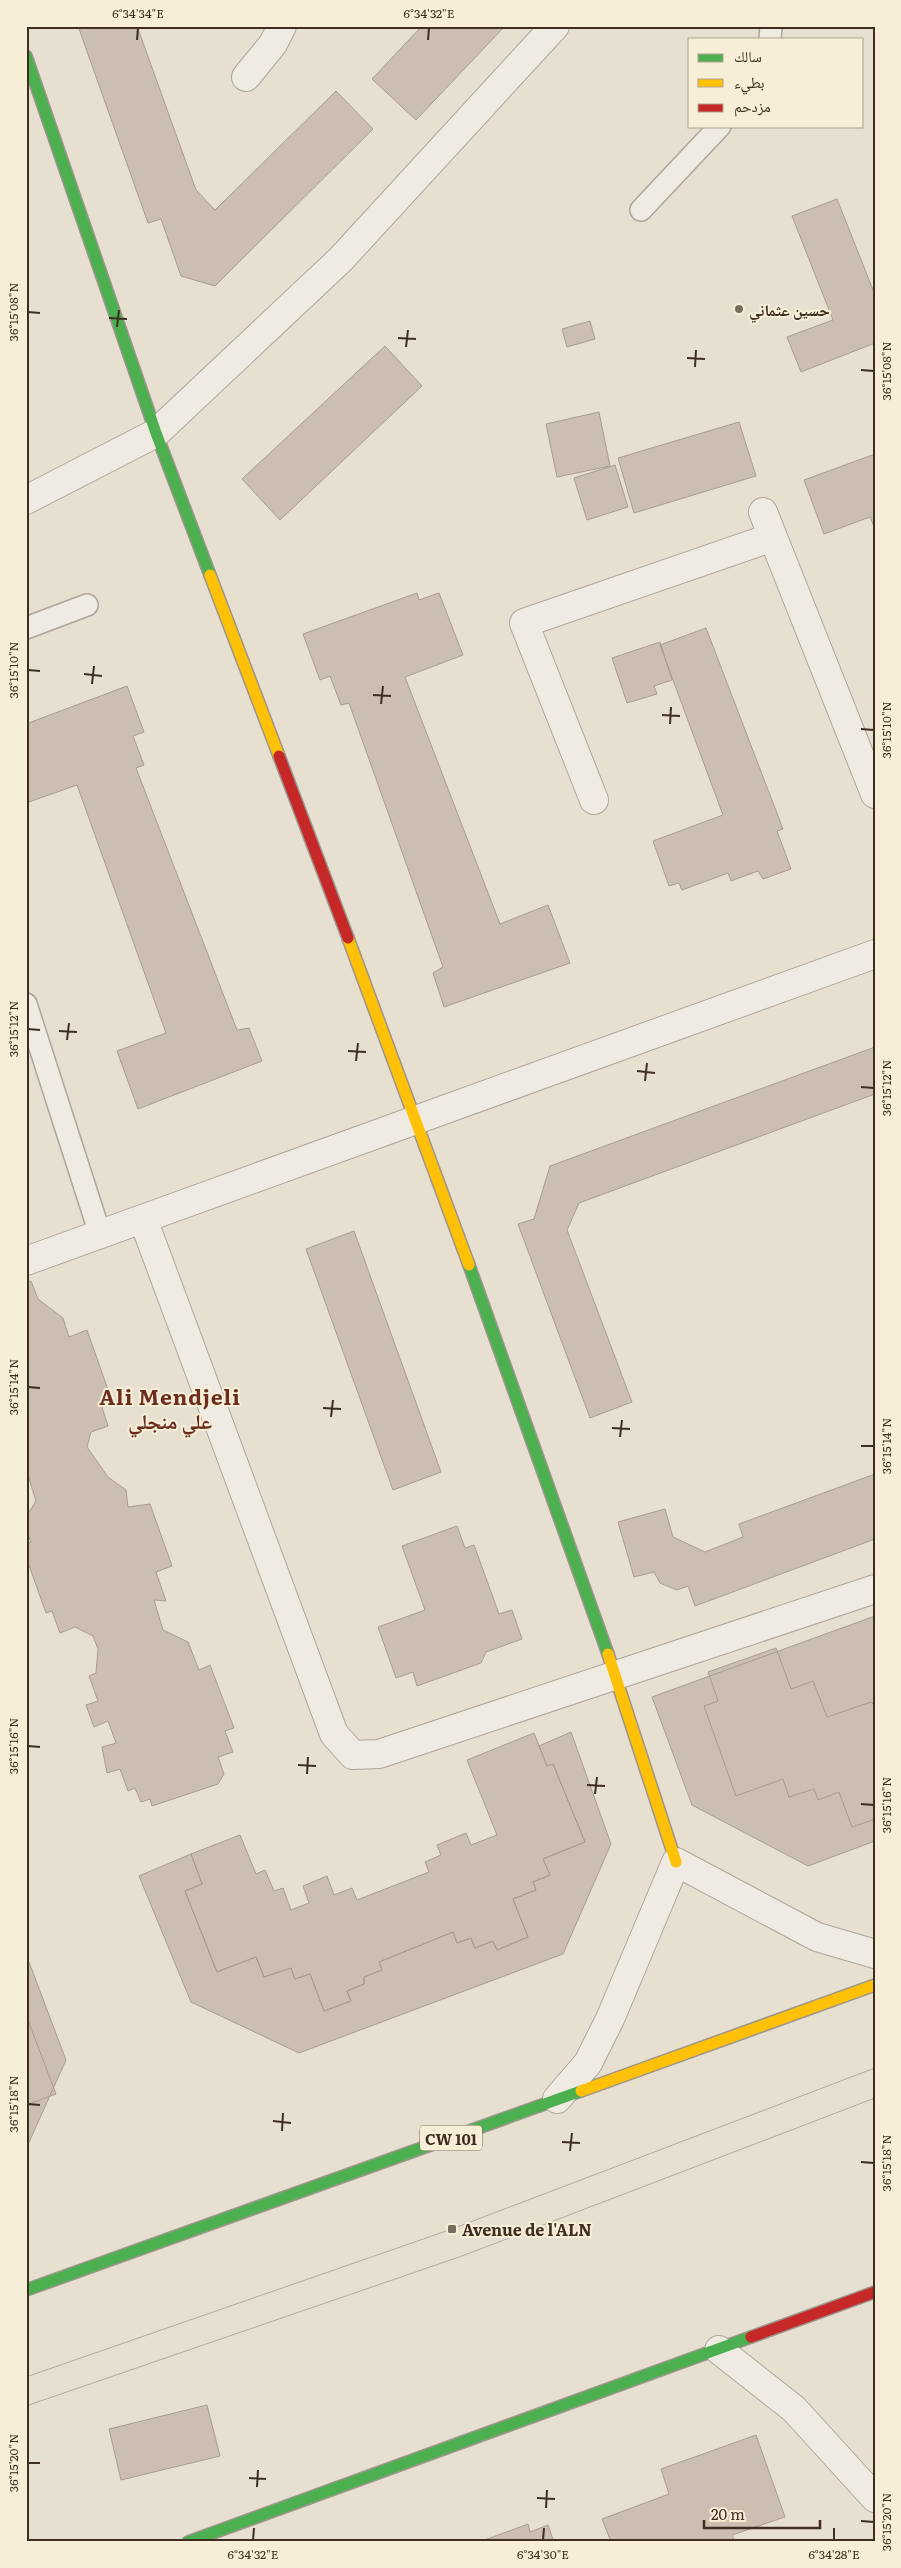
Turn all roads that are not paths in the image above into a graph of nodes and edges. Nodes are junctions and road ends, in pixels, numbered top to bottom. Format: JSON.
{"nodes":[{"id":1,"x":282,"y":26,"type":"edge"},
{"id":2,"x":556,"y":26,"type":"edge"},
{"id":3,"x":26,"y":56,"type":"edge"},
{"id":4,"x":246,"y":77,"type":"dead end"},
{"id":5,"x":718,"y":128,"type":"edge"},
{"id":6,"x":641,"y":210,"type":"dead end"},
{"id":7,"x":156,"y":433,"type":"junction"},
{"id":8,"x":26,"y":500,"type":"edge"},
{"id":9,"x":763,"y":512,"type":"dead end"},
{"id":10,"x":773,"y":537,"type":"junction"},
{"id":11,"x":86,"y":605,"type":"dead end"},
{"id":12,"x":26,"y":628,"type":"edge"},
{"id":13,"x":875,"y":794,"type":"edge"},
{"id":14,"x":594,"y":800,"type":"dead end"},
{"id":15,"x":875,"y":954,"type":"edge"},
{"id":16,"x":26,"y":1004,"type":"edge"},
{"id":17,"x":417,"y":1120,"type":"junction"},
{"id":18,"x":143,"y":1219,"type":"junction"},
{"id":19,"x":100,"y":1234,"type":"junction"},
{"id":20,"x":26,"y":1261,"type":"edge"},
{"id":21,"x":875,"y":1589,"type":"edge"},
{"id":22,"x":616,"y":1676,"type":"junction"},
{"id":23,"x":676,"y":1862,"type":"junction"},
{"id":24,"x":875,"y":1954,"type":"edge"},
{"id":25,"x":875,"y":1985,"type":"edge"},
{"id":26,"x":557,"y":2099,"type":"junction"},
{"id":27,"x":26,"y":2290,"type":"edge"},
{"id":28,"x":875,"y":2292,"type":"edge"},
{"id":29,"x":719,"y":2350,"type":"junction"},
{"id":30,"x":875,"y":2498,"type":"edge"},
{"id":31,"x":188,"y":2542,"type":"edge"}],
"edges":[{"from":1,"to":4,"type":"street"},
{"from":2,"to":7,"type":"street"},
{"from":3,"to":7,"type":"street"},
{"from":5,"to":6,"type":"lane"},
{"from":7,"to":8,"type":"street"},
{"from":7,"to":17,"type":"street"},
{"from":9,"to":10,"type":"street"},
{"from":10,"to":13,"type":"street"},
{"from":10,"to":14,"type":"street"},
{"from":11,"to":12,"type":"lane"},
{"from":15,"to":17,"type":"street"},
{"from":16,"to":19,"type":"lane"},
{"from":17,"to":18,"type":"street"},
{"from":17,"to":22,"type":"street"},
{"from":18,"to":19,"type":"street"},
{"from":18,"to":22,"type":"street"},
{"from":19,"to":20,"type":"street"},
{"from":21,"to":22,"type":"street"},
{"from":22,"to":23,"type":"street"},
{"from":23,"to":24,"type":"street"},
{"from":23,"to":26,"type":"street"},
{"from":25,"to":26,"type":"street","number":"CW 101"},
{"from":26,"to":27,"type":"street","number":"CW 101"},
{"from":28,"to":29,"type":"street"},
{"from":29,"to":30,"type":"street"},
{"from":29,"to":31,"type":"street"}]}
